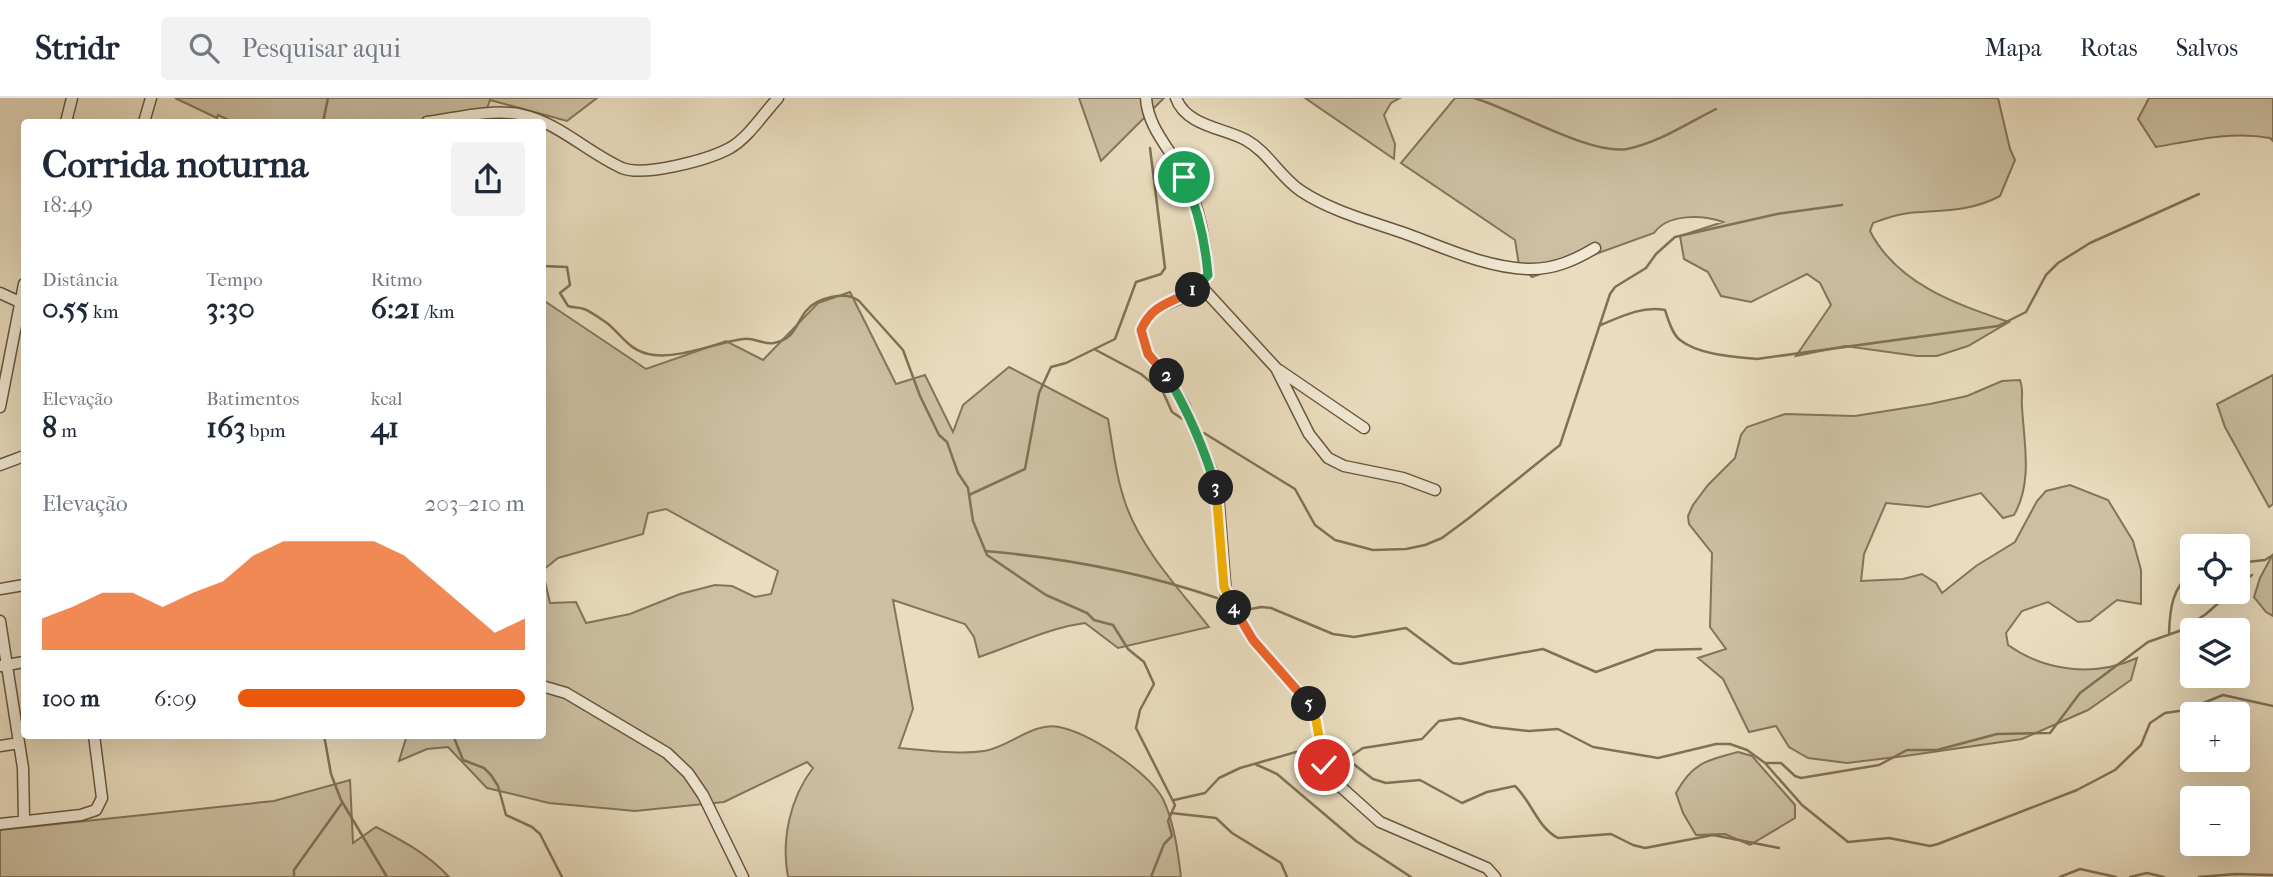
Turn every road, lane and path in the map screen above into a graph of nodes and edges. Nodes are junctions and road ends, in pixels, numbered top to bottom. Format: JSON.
{"nodes":[{"id":1,"x":72,"y":98,"type":"edge"},
{"id":2,"x":151,"y":98,"type":"edge"},
{"id":3,"x":778,"y":98,"type":"edge"},
{"id":4,"x":1146,"y":98,"type":"edge"},
{"id":5,"x":1176,"y":98,"type":"edge"},
{"id":6,"x":67,"y":119,"type":"edge"},
{"id":7,"x":145,"y":119,"type":"edge"},
{"id":8,"x":451,"y":119,"type":"edge"},
{"id":9,"x":532,"y":119,"type":"edge"},
{"id":10,"x":546,"y":125,"type":"edge"},
{"id":11,"x":1595,"y":248,"type":"dead end"},
{"id":12,"x":1199,"y":284,"type":"junction"},
{"id":13,"x":0,"y":293,"type":"edge"},
{"id":14,"x":21,"y":303,"type":"edge"},
{"id":15,"x":21,"y":308,"type":"edge"},
{"id":16,"x":1276,"y":368,"type":"junction"},
{"id":17,"x":0,"y":407,"type":"edge"},
{"id":18,"x":1364,"y":428,"type":"dead end"},
{"id":19,"x":21,"y":458,"type":"edge"},
{"id":20,"x":0,"y":465,"type":"edge"},
{"id":21,"x":1435,"y":490,"type":"dead end"},
{"id":22,"x":21,"y":586,"type":"edge"},
{"id":23,"x":0,"y":589,"type":"edge"},
{"id":24,"x":0,"y":621,"type":"edge"},
{"id":25,"x":21,"y":663,"type":"edge"},
{"id":26,"x":3,"y":666,"type":"edge"},
{"id":27,"x":546,"y":686,"type":"edge"},
{"id":28,"x":95,"y":739,"type":"edge"},
{"id":29,"x":19,"y":743,"type":"junction"},
{"id":30,"x":0,"y":746,"type":"edge"},
{"id":31,"x":24,"y":819,"type":"junction"},
{"id":32,"x":0,"y":824,"type":"edge"},
{"id":33,"x":743,"y":877,"type":"edge"},
{"id":34,"x":1495,"y":877,"type":"edge"}],
"edges":[{"from":1,"to":6,"type":"street"},
{"from":2,"to":7,"type":"street"},
{"from":3,"to":10,"type":"street"},
{"from":4,"to":12,"type":"street"},
{"from":5,"to":11,"type":"street"},
{"from":8,"to":9,"type":"street"},
{"from":12,"to":16,"type":"street"},
{"from":12,"to":34,"type":"street"},
{"from":13,"to":14,"type":"street"},
{"from":15,"to":17,"type":"street"},
{"from":16,"to":18,"type":"street"},
{"from":16,"to":21,"type":"street"},
{"from":19,"to":20,"type":"street"},
{"from":22,"to":23,"type":"street"},
{"from":24,"to":26,"type":"street"},
{"from":25,"to":26,"type":"street"},
{"from":26,"to":29,"type":"street"},
{"from":27,"to":33,"type":"street"},
{"from":28,"to":31,"type":"street"},
{"from":29,"to":30,"type":"street"},
{"from":29,"to":31,"type":"street"},
{"from":31,"to":32,"type":"street"}]}
